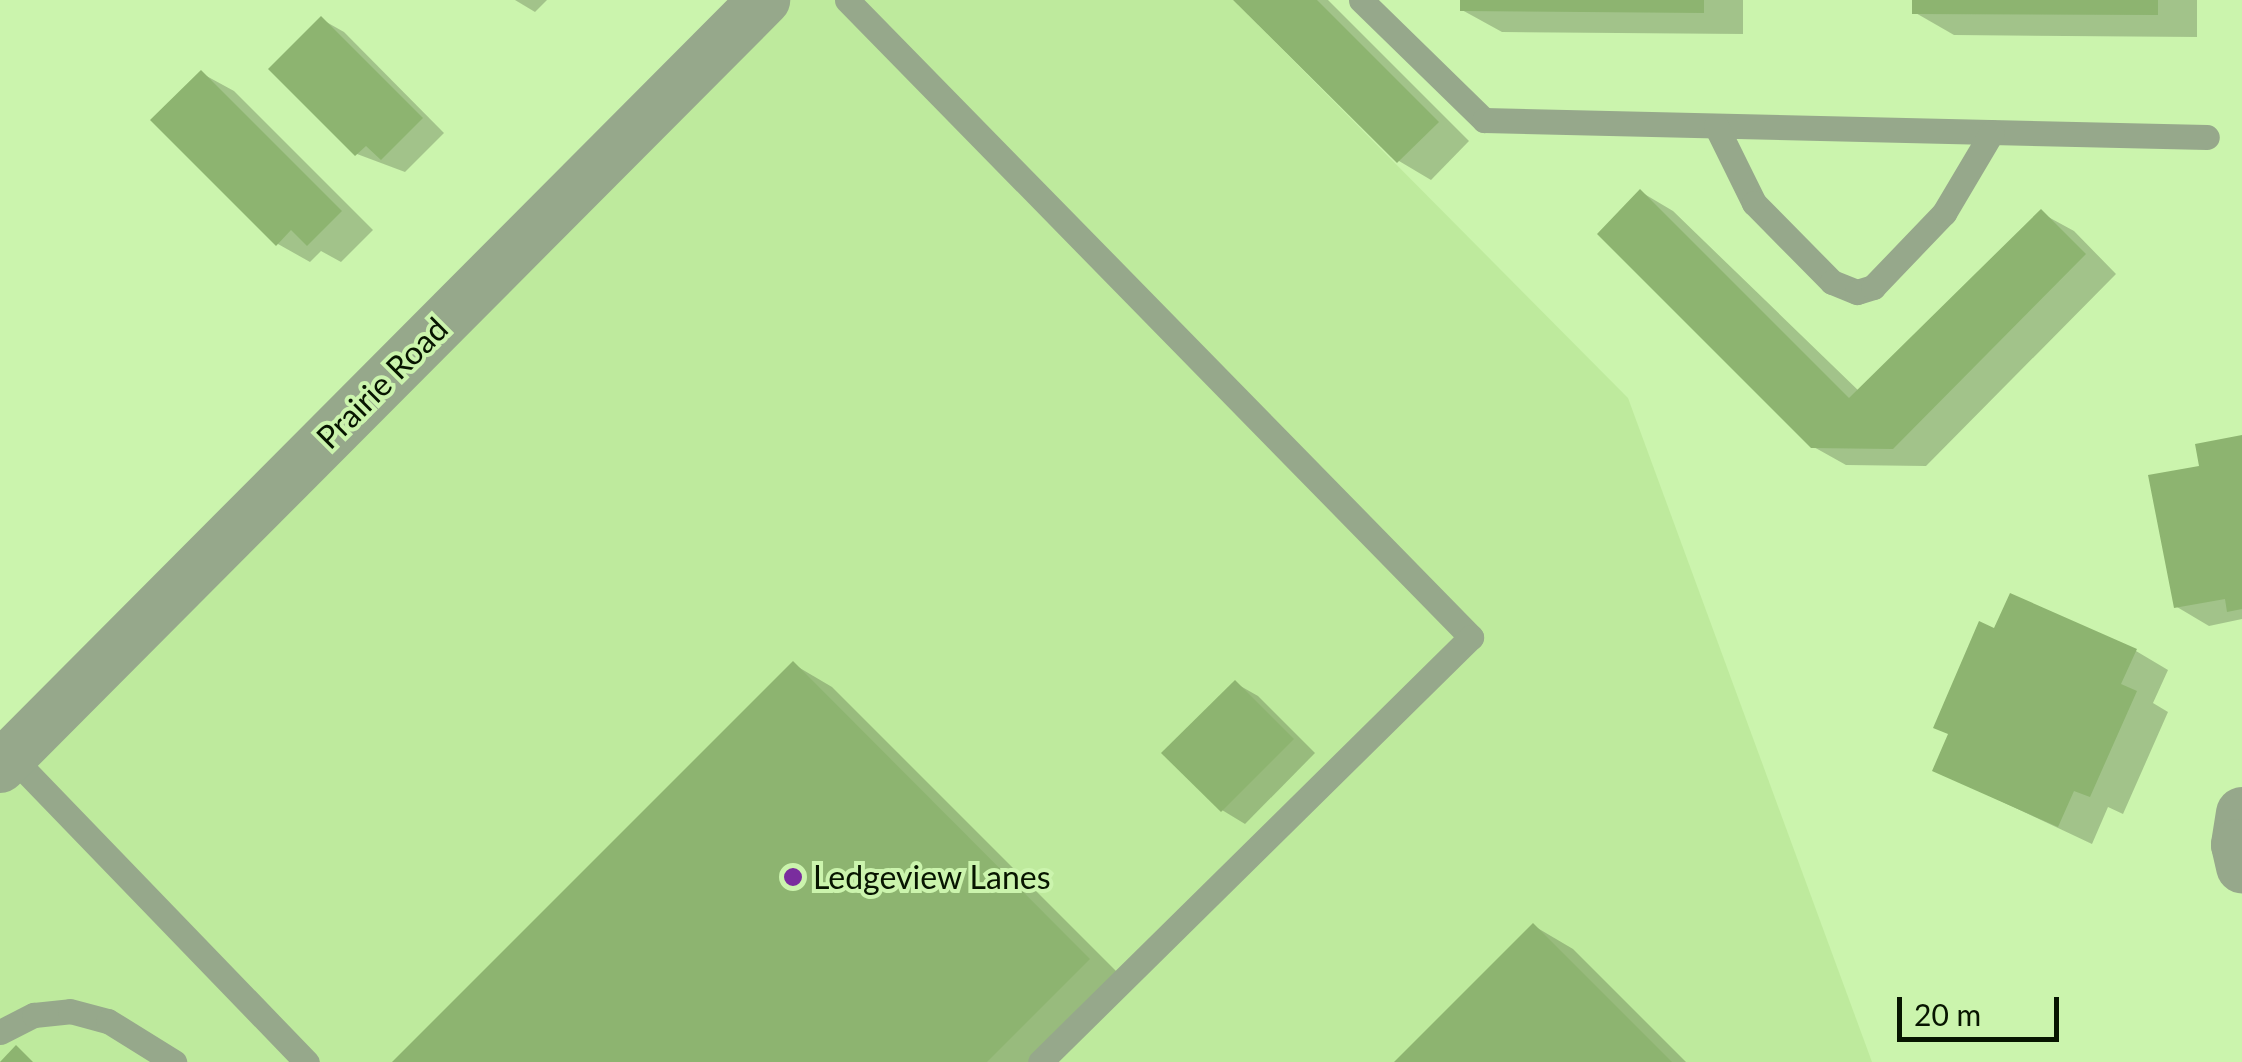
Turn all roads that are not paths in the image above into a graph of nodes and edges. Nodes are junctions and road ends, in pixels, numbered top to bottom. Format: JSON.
{"nodes":[{"id":1,"x":764,"y":0,"type":"edge"},
{"id":2,"x":847,"y":0,"type":"edge"},
{"id":3,"x":1361,"y":0,"type":"edge"},
{"id":4,"x":1716,"y":126,"type":"junction"},
{"id":5,"x":1992,"y":132,"type":"junction"},
{"id":6,"x":2207,"y":137,"type":"dead end"},
{"id":7,"x":6,"y":761,"type":"edge"},
{"id":8,"x":2242,"y":813,"type":"edge"},
{"id":9,"x":2242,"y":867,"type":"edge"},
{"id":10,"x":0,"y":1032,"type":"edge"},
{"id":11,"x":174,"y":1062,"type":"edge"},
{"id":12,"x":307,"y":1062,"type":"edge"},
{"id":13,"x":1040,"y":1062,"type":"edge"}],
"edges":[{"from":1,"to":7,"type":"street","name":"Prairie Road"},
{"from":2,"to":13,"type":"lane"},
{"from":3,"to":4,"type":"lane"},
{"from":4,"to":5,"type":"lane"},
{"from":4,"to":5,"type":"lane"},
{"from":5,"to":6,"type":"lane"},
{"from":7,"to":12,"type":"lane"},
{"from":8,"to":9,"type":"street"},
{"from":10,"to":11,"type":"lane"}]}
